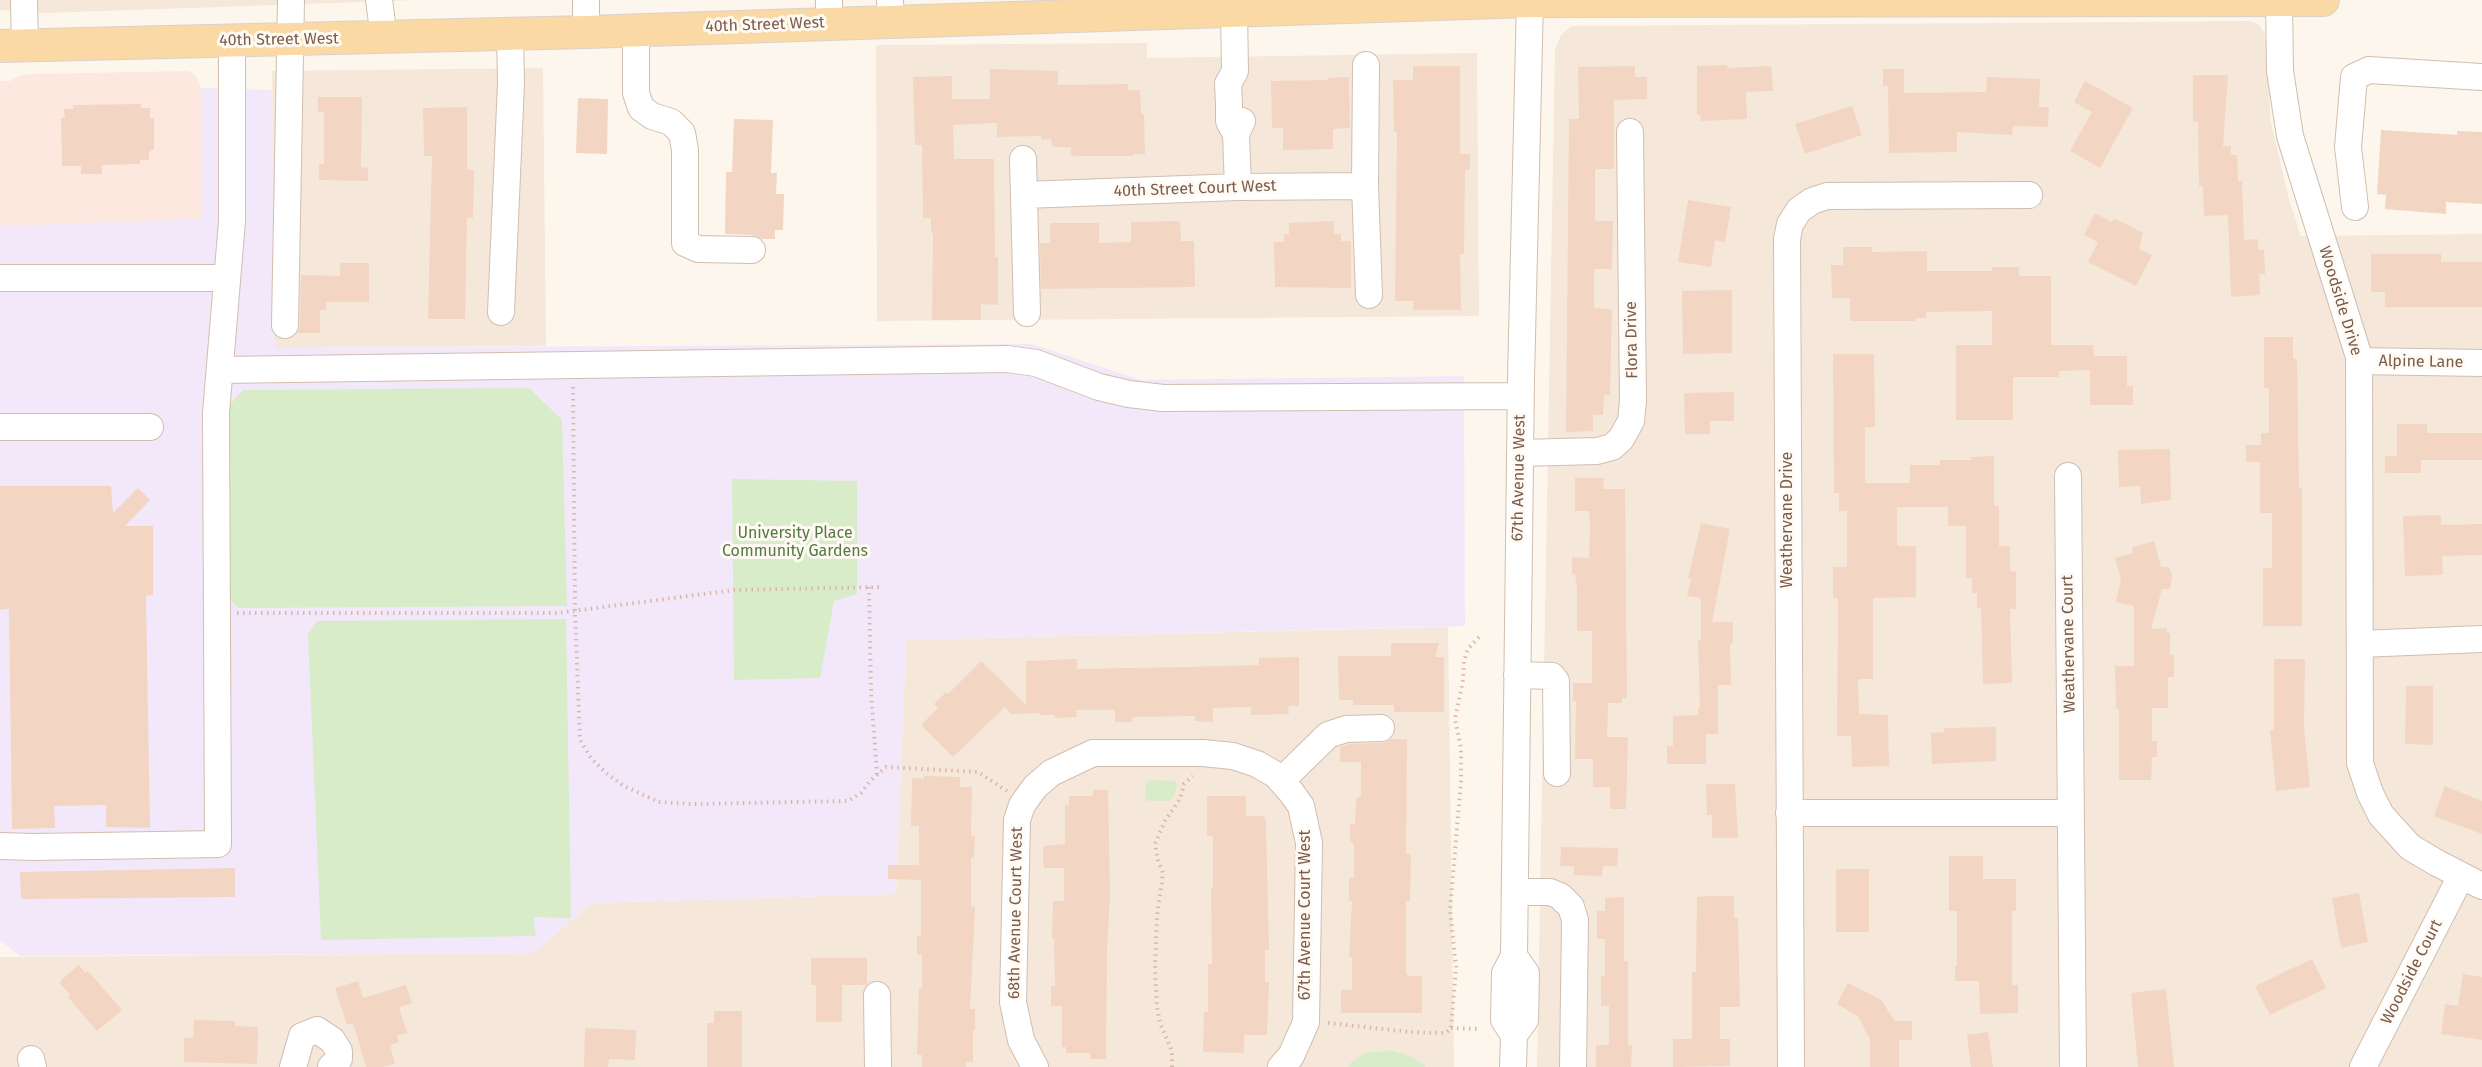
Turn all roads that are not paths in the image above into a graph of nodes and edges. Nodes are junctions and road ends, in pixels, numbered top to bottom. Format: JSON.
{"nodes":[{"id":1,"x":24,"y":0,"type":"edge"},
{"id":2,"x":291,"y":0,"type":"edge"},
{"id":3,"x":379,"y":0,"type":"edge"},
{"id":4,"x":586,"y":0,"type":"edge"},
{"id":5,"x":2279,"y":0,"type":"edge"},
{"id":6,"x":2322,"y":0,"type":"edge"},
{"id":7,"x":1530,"y":1,"type":"edge"},
{"id":8,"x":890,"y":10,"type":"edge"},
{"id":9,"x":1234,"y":10,"type":"junction"},
{"id":10,"x":829,"y":11,"type":"edge"},
{"id":11,"x":636,"y":30,"type":"junction"},
{"id":12,"x":586,"y":32,"type":"junction"},
{"id":13,"x":510,"y":34,"type":"junction"},
{"id":14,"x":384,"y":38,"type":"junction"},
{"id":15,"x":291,"y":41,"type":"junction"},
{"id":16,"x":232,"y":42,"type":"junction"},
{"id":17,"x":12,"y":46,"type":"edge"},
{"id":18,"x":1366,"y":65,"type":"dead end"},
{"id":19,"x":2482,"y":77,"type":"edge"},
{"id":20,"x":1630,"y":132,"type":"dead end"},
{"id":21,"x":1023,"y":159,"type":"dead end"},
{"id":22,"x":1365,"y":186,"type":"junction"},
{"id":23,"x":1238,"y":187,"type":"junction"},
{"id":24,"x":1025,"y":195,"type":"junction"},
{"id":25,"x":2029,"y":195,"type":"dead end"},
{"id":26,"x":2355,"y":207,"type":"dead end"},
{"id":27,"x":752,"y":250,"type":"dead end"},
{"id":28,"x":0,"y":278,"type":"edge"},
{"id":29,"x":227,"y":278,"type":"junction"},
{"id":30,"x":1369,"y":295,"type":"dead end"},
{"id":31,"x":501,"y":312,"type":"dead end"},
{"id":32,"x":1027,"y":313,"type":"dead end"},
{"id":33,"x":285,"y":325,"type":"dead end"},
{"id":34,"x":2359,"y":361,"type":"junction"},
{"id":35,"x":2482,"y":363,"type":"edge"},
{"id":36,"x":220,"y":370,"type":"junction"},
{"id":37,"x":1520,"y":396,"type":"junction"},
{"id":38,"x":0,"y":427,"type":"edge"},
{"id":39,"x":150,"y":427,"type":"dead end"},
{"id":40,"x":1520,"y":453,"type":"junction"},
{"id":41,"x":2068,"y":476,"type":"dead end"},
{"id":42,"x":2482,"y":639,"type":"edge"},
{"id":43,"x":2360,"y":644,"type":"junction"},
{"id":44,"x":1517,"y":675,"type":"junction"},
{"id":45,"x":1382,"y":728,"type":"dead end"},
{"id":46,"x":1162,"y":753,"type":"joint"},
{"id":47,"x":1557,"y":773,"type":"dead end"},
{"id":48,"x":1281,"y":781,"type":"junction"},
{"id":49,"x":1789,"y":813,"type":"junction"},
{"id":50,"x":2071,"y":813,"type":"junction"},
{"id":51,"x":0,"y":846,"type":"edge"},
{"id":52,"x":2472,"y":881,"type":"edge"},
{"id":53,"x":1515,"y":892,"type":"junction"},
{"id":54,"x":877,"y":995,"type":"dead end"},
{"id":55,"x":293,"y":1067,"type":"edge"},
{"id":56,"x":331,"y":1067,"type":"edge"},
{"id":57,"x":878,"y":1067,"type":"edge"},
{"id":58,"x":1035,"y":1067,"type":"edge"},
{"id":59,"x":1281,"y":1067,"type":"edge"},
{"id":60,"x":1513,"y":1067,"type":"edge"},
{"id":61,"x":1573,"y":1067,"type":"edge"},
{"id":62,"x":1791,"y":1067,"type":"edge"},
{"id":63,"x":2073,"y":1067,"type":"edge"},
{"id":64,"x":2363,"y":1067,"type":"edge"}],
"edges":[{"from":1,"to":17,"type":"street"},
{"from":2,"to":15,"type":"street"},
{"from":3,"to":14,"type":"street"},
{"from":4,"to":12,"type":"street"},
{"from":5,"to":6,"type":"main road","name":"40th Street West"},
{"from":5,"to":7,"type":"main road","name":"40th Street West"},
{"from":5,"to":34,"type":"street","name":"Woodside Drive"},
{"from":7,"to":9,"type":"main road","name":"40th Street West"},
{"from":7,"to":37,"type":"street","name":"67th Avenue West"},
{"from":8,"to":9,"type":"main road","name":"40th Street West"},
{"from":8,"to":10,"type":"main road","name":"40th Street West"},
{"from":9,"to":23,"type":"street"},
{"from":10,"to":11,"type":"main road","name":"40th Street West"},
{"from":11,"to":12,"type":"main road","name":"40th Street West"},
{"from":11,"to":27,"type":"street"},
{"from":12,"to":13,"type":"main road","name":"40th Street West"},
{"from":13,"to":14,"type":"main road","name":"40th Street West"},
{"from":13,"to":31,"type":"street"},
{"from":14,"to":15,"type":"main road","name":"40th Street West"},
{"from":15,"to":16,"type":"main road","name":"40th Street West"},
{"from":15,"to":33,"type":"street"},
{"from":16,"to":17,"type":"main road","name":"40th Street West"},
{"from":16,"to":29,"type":"street"},
{"from":18,"to":22,"type":"street"},
{"from":19,"to":26,"type":"street"},
{"from":20,"to":40,"type":"street","name":"Flora Drive"},
{"from":21,"to":24,"type":"street"},
{"from":22,"to":23,"type":"street","name":"40th Street Court West"},
{"from":22,"to":30,"type":"street"},
{"from":23,"to":24,"type":"street","name":"40th Street Court West"},
{"from":24,"to":32,"type":"street"},
{"from":25,"to":49,"type":"street","name":"Weathervane Drive"},
{"from":28,"to":29,"type":"street"},
{"from":29,"to":36,"type":"street"},
{"from":34,"to":35,"type":"street","name":"Alpine Lane"},
{"from":34,"to":43,"type":"street","name":"Woodside Drive"},
{"from":36,"to":37,"type":"street"},
{"from":36,"to":51,"type":"street"},
{"from":37,"to":40,"type":"street","name":"67th Avenue West"},
{"from":38,"to":39,"type":"street"},
{"from":40,"to":44,"type":"street","name":"67th Avenue West"},
{"from":41,"to":50,"type":"street","name":"Weathervane Court"},
{"from":42,"to":43,"type":"street"},
{"from":43,"to":52,"type":"street","name":"Woodside Drive"},
{"from":44,"to":47,"type":"street"},
{"from":44,"to":53,"type":"street","name":"67th Avenue West"},
{"from":45,"to":48,"type":"street"},
{"from":46,"to":48,"type":"street","name":"67th Avenue Court West"},
{"from":46,"to":58,"type":"street","name":"68th Avenue Court West"},
{"from":48,"to":59,"type":"street","name":"67th Avenue Court West"},
{"from":49,"to":50,"type":"street"},
{"from":49,"to":62,"type":"street","name":"Weathervane Drive"},
{"from":50,"to":63,"type":"street","name":"Weathervane Court"},
{"from":52,"to":64,"type":"street","name":"Woodside Court"},
{"from":53,"to":60,"type":"street","name":"67th Avenue West"},
{"from":53,"to":61,"type":"street"},
{"from":54,"to":57,"type":"street"},
{"from":55,"to":56,"type":"street"}]}
